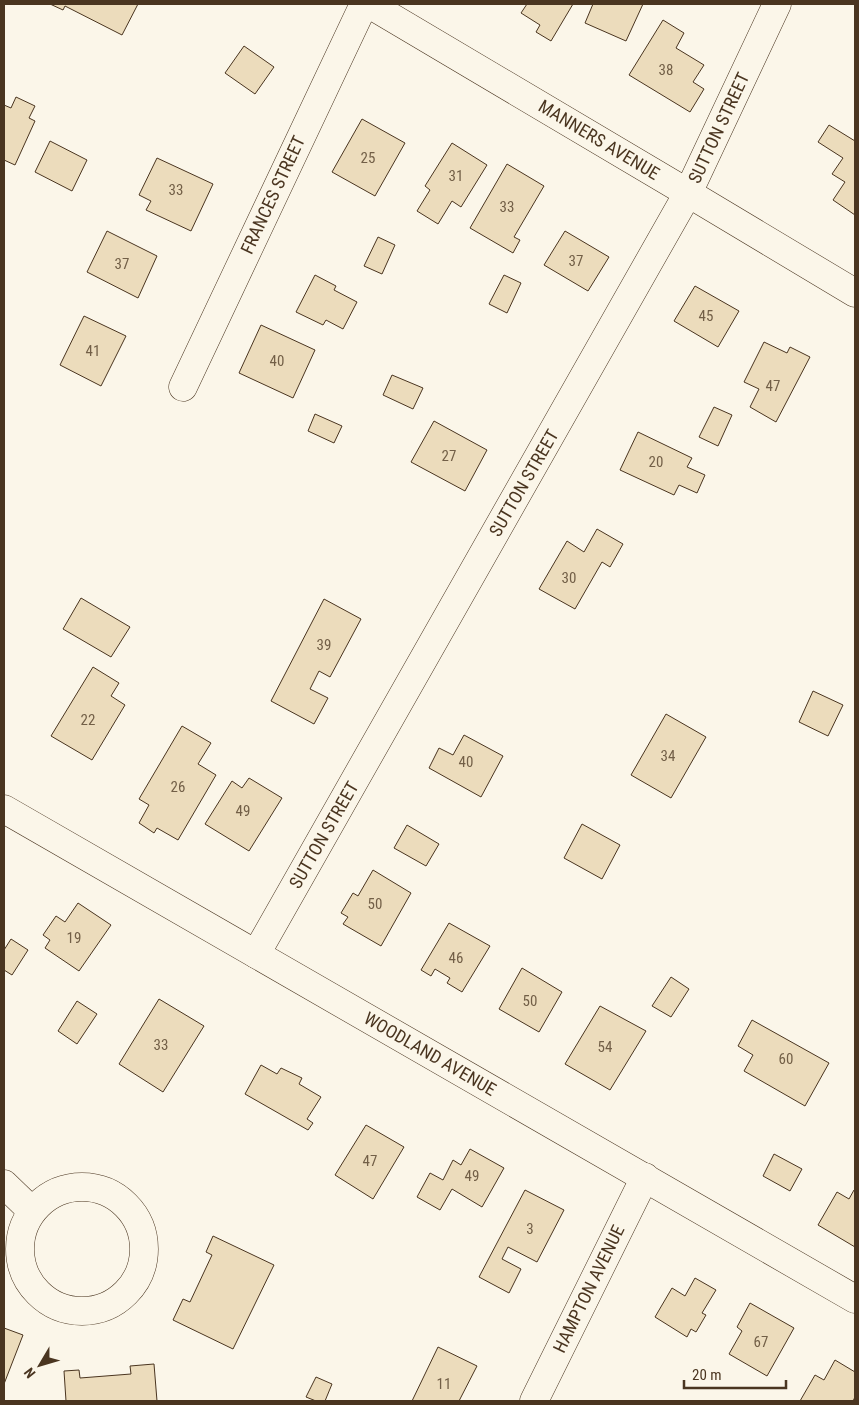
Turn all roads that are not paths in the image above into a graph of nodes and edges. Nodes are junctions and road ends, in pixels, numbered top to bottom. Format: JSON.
{"nodes":[{"id":1,"x":364,"y":4,"type":"edge"},
{"id":2,"x":368,"y":4,"type":"edge"},
{"id":3,"x":777,"y":4,"type":"edge"},
{"id":4,"x":688,"y":193,"type":"junction"},
{"id":5,"x":855,"y":293,"type":"edge"},
{"id":6,"x":183,"y":387,"type":"dead end"},
{"id":7,"x":4,"y":809,"type":"edge"},
{"id":8,"x":256,"y":954,"type":"junction"},
{"id":9,"x":645,"y":1177,"type":"junction"},
{"id":10,"x":4,"y":1184,"type":"edge"},
{"id":11,"x":32,"y":1211,"type":"junction"},
{"id":12,"x":855,"y":1300,"type":"edge"},
{"id":13,"x":534,"y":1401,"type":"edge"}],
"edges":[{"from":1,"to":6,"type":"street","name":"FRANCES STREET"},
{"from":2,"to":4,"type":"street","name":"MANNERS AVENUE"},
{"from":3,"to":4,"type":"street","name":"SUTTON STREET"},
{"from":4,"to":5,"type":"street","name":"MANNERS AVENUE"},
{"from":4,"to":8,"type":"street","name":"SUTTON STREET"},
{"from":7,"to":8,"type":"street","name":"WOODLAND AVENUE"},
{"from":8,"to":9,"type":"street","name":"WOODLAND AVENUE"},
{"from":9,"to":12,"type":"street","name":"WOODLAND AVENUE"},
{"from":9,"to":13,"type":"street","name":"HAMPTON AVENUE"},
{"from":10,"to":11,"type":"street"},
{"from":11,"to":11,"type":"street"}]}
